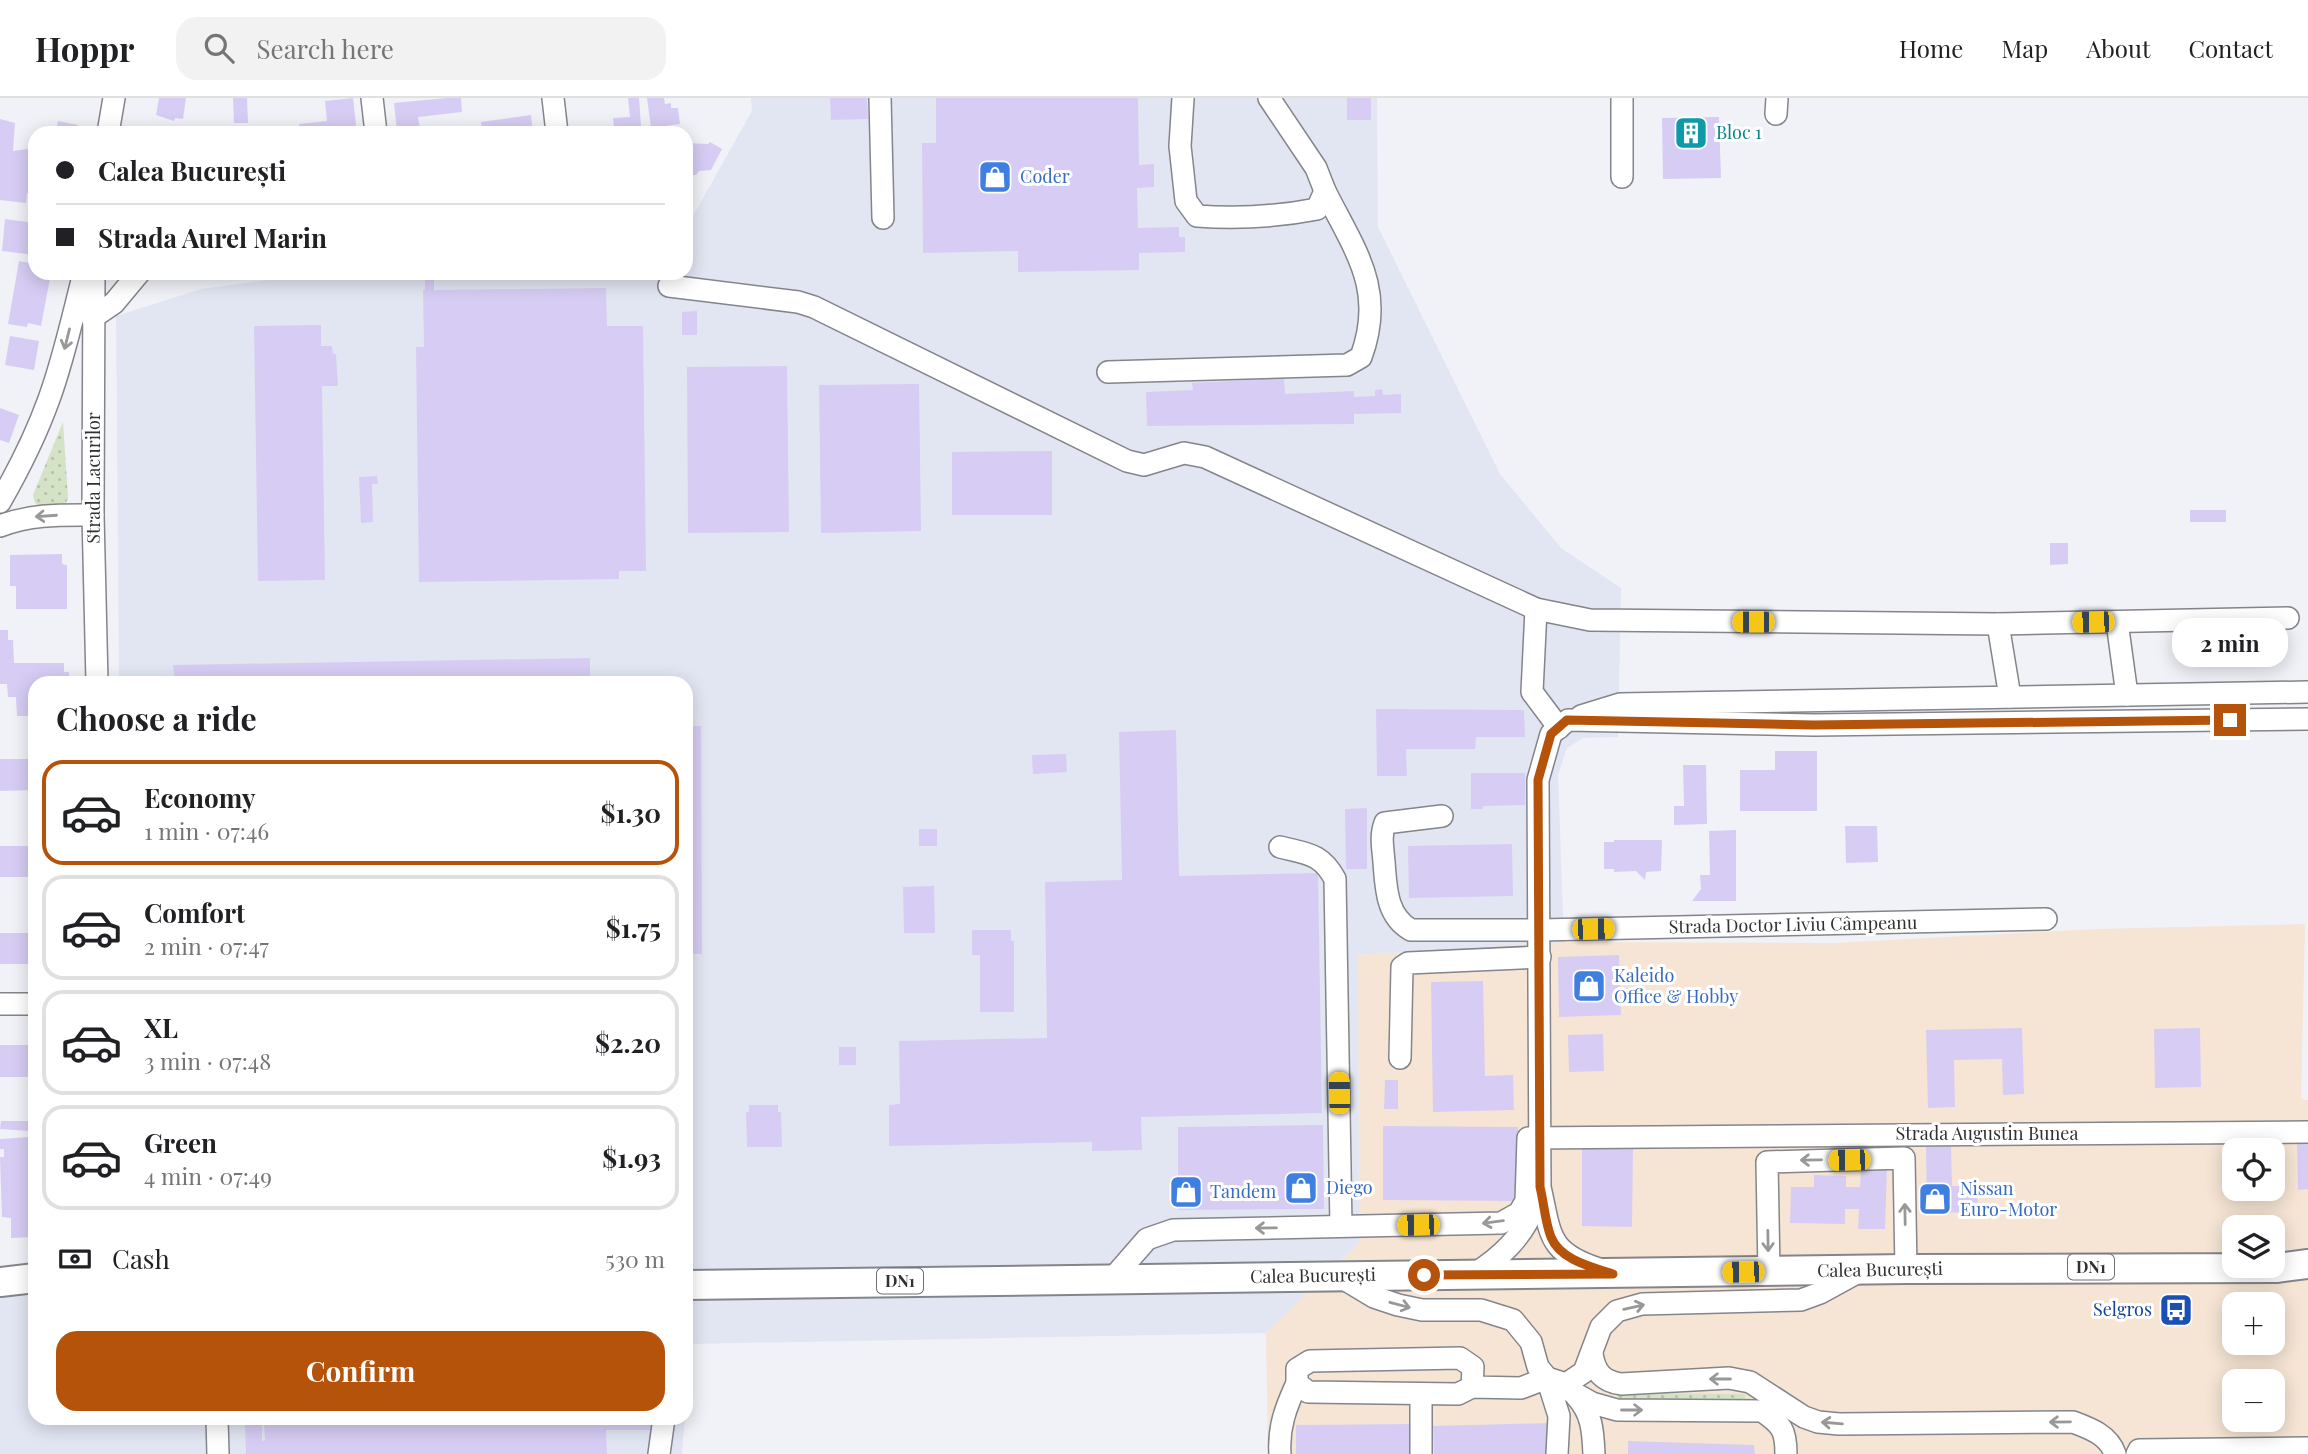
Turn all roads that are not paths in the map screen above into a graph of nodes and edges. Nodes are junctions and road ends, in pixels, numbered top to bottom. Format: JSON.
{"nodes":[{"id":1,"x":114,"y":98,"type":"edge"},
{"id":2,"x":372,"y":98,"type":"edge"},
{"id":3,"x":553,"y":98,"type":"edge"},
{"id":4,"x":880,"y":98,"type":"edge"},
{"id":5,"x":1184,"y":98,"type":"edge"},
{"id":6,"x":1269,"y":98,"type":"edge"},
{"id":7,"x":1622,"y":98,"type":"edge"},
{"id":8,"x":109,"y":126,"type":"edge"},
{"id":9,"x":375,"y":126,"type":"edge"},
{"id":10,"x":556,"y":126,"type":"edge"},
{"id":11,"x":1622,"y":177,"type":"dead end"},
{"id":12,"x":1325,"y":191,"type":"junction"},
{"id":13,"x":883,"y":218,"type":"dead end"},
{"id":14,"x":82,"y":280,"type":"edge"},
{"id":15,"x":94,"y":280,"type":"edge"},
{"id":16,"x":133,"y":280,"type":"edge"},
{"id":17,"x":669,"y":286,"type":"dead end"},
{"id":18,"x":92,"y":318,"type":"junction"},
{"id":19,"x":1108,"y":372,"type":"dead end"},
{"id":20,"x":0,"y":502,"type":"edge"},
{"id":21,"x":93,"y":515,"type":"junction"},
{"id":22,"x":0,"y":526,"type":"edge"},
{"id":23,"x":1536,"y":609,"type":"junction"},
{"id":24,"x":2288,"y":618,"type":"dead end"},
{"id":25,"x":2117,"y":622,"type":"junction"},
{"id":26,"x":1998,"y":624,"type":"junction"},
{"id":27,"x":97,"y":676,"type":"edge"},
{"id":28,"x":2308,"y":692,"type":"edge"},
{"id":29,"x":2127,"y":695,"type":"junction"},
{"id":30,"x":2010,"y":698,"type":"junction"},
{"id":31,"x":1763,"y":702,"type":"junction"},
{"id":32,"x":1709,"y":703,"type":"junction"},
{"id":33,"x":2308,"y":719,"type":"edge"},
{"id":34,"x":1563,"y":724,"type":"junction"},
{"id":35,"x":1696,"y":724,"type":"junction"},
{"id":36,"x":1749,"y":724,"type":"junction"},
{"id":37,"x":1442,"y":816,"type":"dead end"},
{"id":38,"x":1280,"y":847,"type":"dead end"},
{"id":39,"x":2046,"y":919,"type":"dead end"},
{"id":40,"x":1540,"y":930,"type":"junction"},
{"id":41,"x":1540,"y":957,"type":"junction"},
{"id":42,"x":0,"y":1004,"type":"edge"},
{"id":43,"x":28,"y":1004,"type":"edge"},
{"id":44,"x":1400,"y":1058,"type":"dead end"},
{"id":45,"x":2308,"y":1132,"type":"edge"},
{"id":46,"x":1540,"y":1138,"type":"junction"},
{"id":47,"x":1540,"y":1187,"type":"junction"},
{"id":48,"x":1341,"y":1226,"type":"junction"},
{"id":49,"x":2308,"y":1264,"type":"edge"},
{"id":50,"x":2285,"y":1267,"type":"edge"},
{"id":51,"x":2222,"y":1268,"type":"edge"},
{"id":52,"x":1906,"y":1269,"type":"junction"},
{"id":53,"x":1863,"y":1270,"type":"junction"},
{"id":54,"x":2285,"y":1271,"type":"edge"},
{"id":55,"x":1769,"y":1272,"type":"junction"},
{"id":56,"x":1613,"y":1274,"type":"junction"},
{"id":57,"x":1473,"y":1275,"type":"junction"},
{"id":58,"x":1339,"y":1276,"type":"junction"},
{"id":59,"x":2308,"y":1277,"type":"edge"},
{"id":60,"x":1113,"y":1278,"type":"junction"},
{"id":61,"x":28,"y":1279,"type":"edge"},
{"id":62,"x":0,"y":1282,"type":"edge"},
{"id":63,"x":693,"y":1284,"type":"edge"},
{"id":64,"x":0,"y":1297,"type":"edge"},
{"id":65,"x":28,"y":1299,"type":"edge"},
{"id":66,"x":1592,"y":1353,"type":"junction"},
{"id":67,"x":1547,"y":1378,"type":"junction"},
{"id":68,"x":1297,"y":1382,"type":"junction"},
{"id":69,"x":1472,"y":1387,"type":"junction"},
{"id":70,"x":1421,"y":1395,"type":"junction"},
{"id":71,"x":1576,"y":1396,"type":"junction"},
{"id":72,"x":217,"y":1425,"type":"edge"},
{"id":73,"x":663,"y":1425,"type":"edge"},
{"id":74,"x":2308,"y":1448,"type":"edge"},
{"id":75,"x":218,"y":1454,"type":"edge"},
{"id":76,"x":659,"y":1454,"type":"edge"},
{"id":77,"x":1280,"y":1454,"type":"edge"},
{"id":78,"x":1420,"y":1454,"type":"edge"},
{"id":79,"x":1557,"y":1454,"type":"edge"},
{"id":80,"x":1594,"y":1454,"type":"edge"},
{"id":81,"x":1786,"y":1454,"type":"edge"},
{"id":82,"x":2115,"y":1454,"type":"edge"},
{"id":83,"x":2137,"y":1454,"type":"edge"}],
"edges":[{"from":1,"to":8,"type":"street"},
{"from":2,"to":9,"type":"street"},
{"from":3,"to":10,"type":"street"},
{"from":4,"to":13,"type":"street"},
{"from":5,"to":12,"type":"street"},
{"from":6,"to":12,"type":"street"},
{"from":7,"to":11,"type":"street"},
{"from":12,"to":19,"type":"street"},
{"from":14,"to":20,"type":"street","one_way":true},
{"from":15,"to":18,"type":"street","name":"Strada Lacurilor"},
{"from":16,"to":18,"type":"street"},
{"from":17,"to":23,"type":"street"},
{"from":18,"to":21,"type":"street","name":"Strada Lacurilor"},
{"from":21,"to":22,"type":"street","one_way":true},
{"from":21,"to":27,"type":"street","name":"Strada Lacurilor"},
{"from":23,"to":26,"type":"street"},
{"from":23,"to":34,"type":"street"},
{"from":24,"to":25,"type":"street"},
{"from":25,"to":26,"type":"street"},
{"from":25,"to":29,"type":"street"},
{"from":26,"to":30,"type":"street"},
{"from":28,"to":29,"type":"street"},
{"from":29,"to":30,"type":"street"},
{"from":30,"to":31,"type":"street"},
{"from":31,"to":32,"type":"street"},
{"from":31,"to":36,"type":"street"},
{"from":32,"to":34,"type":"street"},
{"from":32,"to":35,"type":"street"},
{"from":33,"to":36,"type":"street"},
{"from":34,"to":35,"type":"street"},
{"from":34,"to":40,"type":"street"},
{"from":35,"to":36,"type":"street"},
{"from":37,"to":40,"type":"street","name":"Strada Doctor Liviu Câmpeanu"},
{"from":38,"to":48,"type":"street"},
{"from":39,"to":40,"type":"street","name":"Strada Doctor Liviu Câmpeanu"},
{"from":40,"to":41,"type":"street"},
{"from":41,"to":44,"type":"street"},
{"from":41,"to":46,"type":"street"},
{"from":42,"to":43,"type":"street"},
{"from":45,"to":46,"type":"street","name":"Strada Augustin Bunea"},
{"from":46,"to":47,"type":"street"},
{"from":46,"to":48,"type":"street","one_way":true},
{"from":47,"to":56,"type":"street"},
{"from":47,"to":57,"type":"street"},
{"from":48,"to":60,"type":"street","one_way":true},
{"from":49,"to":50,"type":"main road","name":"Calea București","number":"DN1"},
{"from":51,"to":52,"type":"main road","name":"Calea București","number":"DN1"},
{"from":52,"to":53,"type":"main road","name":"Calea București","number":"DN1"},
{"from":52,"to":55,"type":"street","one_way":true},
{"from":53,"to":55,"type":"main road","name":"Calea București","number":"DN1"},
{"from":66,"to":53,"type":"street","one_way":true},
{"from":54,"to":59,"type":"main road","name":"Calea București","number":"DN1"},
{"from":55,"to":56,"type":"main road","name":"Calea București","number":"DN1"},
{"from":56,"to":57,"type":"main road","name":"Calea București","number":"DN1"},
{"from":57,"to":58,"type":"main road","name":"Calea București","number":"DN1"},
{"from":58,"to":60,"type":"main road","name":"Calea București","number":"DN1"},
{"from":58,"to":67,"type":"street","one_way":true},
{"from":60,"to":63,"type":"main road","name":"Calea București","number":"DN1"},
{"from":61,"to":62,"type":"main road"},
{"from":64,"to":65,"type":"main road"},
{"from":66,"to":67,"type":"street"},
{"from":82,"to":66,"type":"street","one_way":true},
{"from":67,"to":69,"type":"street"},
{"from":67,"to":71,"type":"street"},
{"from":67,"to":79,"type":"street"},
{"from":68,"to":69,"type":"street"},
{"from":68,"to":70,"type":"street"},
{"from":68,"to":77,"type":"street"},
{"from":69,"to":70,"type":"street"},
{"from":70,"to":78,"type":"street"},
{"from":71,"to":80,"type":"street"},
{"from":71,"to":81,"type":"street","one_way":true},
{"from":72,"to":75,"type":"street"},
{"from":73,"to":76,"type":"street"},
{"from":74,"to":83,"type":"street"}]}
